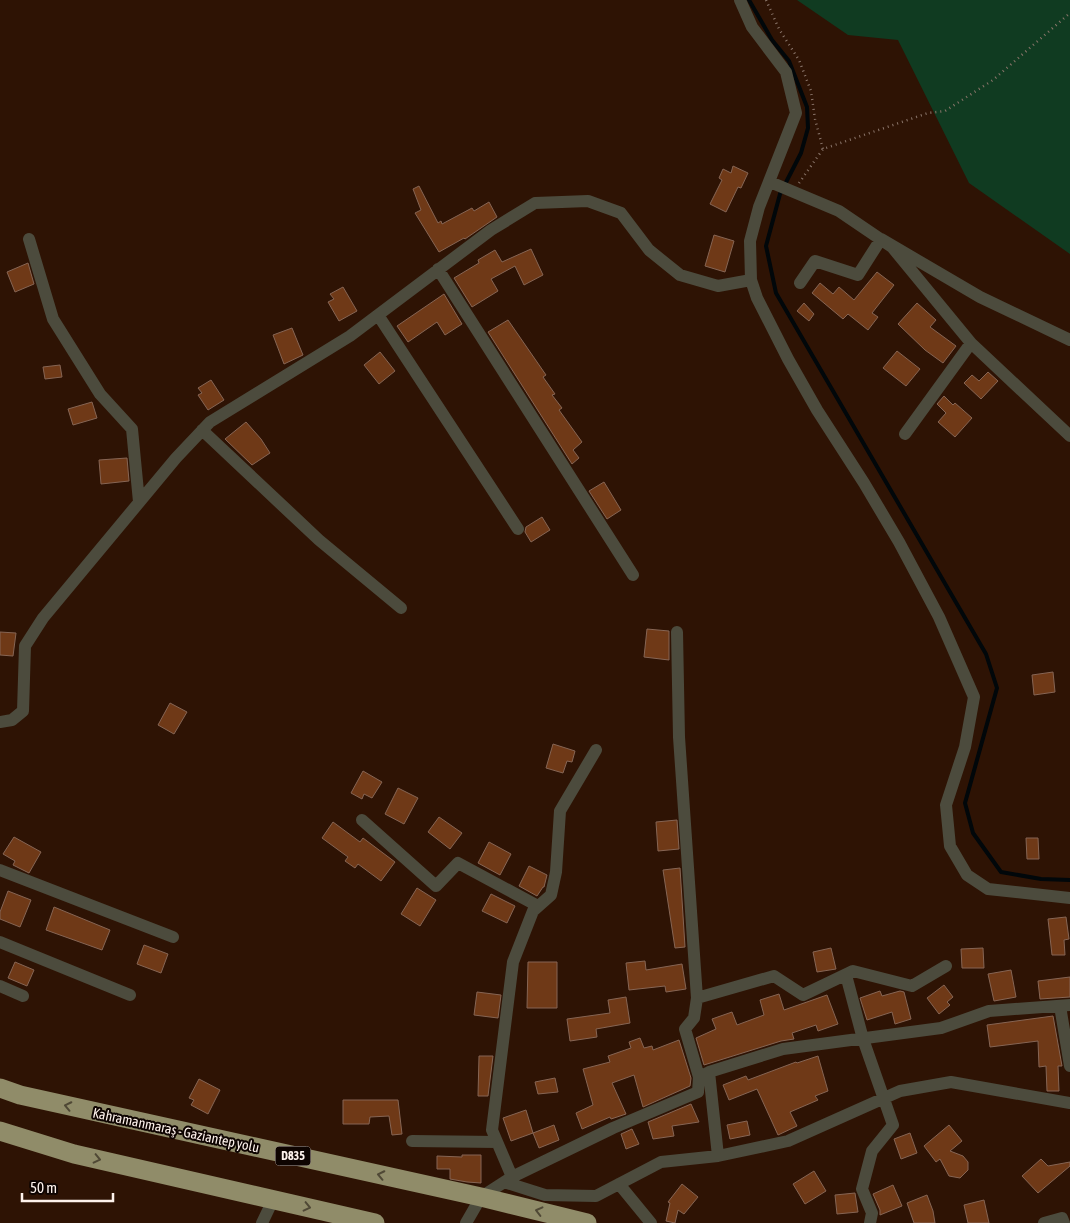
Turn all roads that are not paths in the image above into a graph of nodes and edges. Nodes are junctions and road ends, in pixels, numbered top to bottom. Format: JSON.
{"nodes":[{"id":1,"x":740,"y":0,"type":"edge"},
{"id":2,"x":770,"y":182,"type":"junction"},
{"id":3,"x":29,"y":239,"type":"dead end"},
{"id":4,"x":880,"y":239,"type":"junction"},
{"id":5,"x":438,"y":269,"type":"junction"},
{"id":6,"x":750,"y":280,"type":"junction"},
{"id":7,"x":800,"y":283,"type":"dead end"},
{"id":8,"x":378,"y":315,"type":"junction"},
{"id":9,"x":1070,"y":340,"type":"edge"},
{"id":10,"x":971,"y":343,"type":"junction"},
{"id":11,"x":202,"y":430,"type":"junction"},
{"id":12,"x":905,"y":434,"type":"dead end"},
{"id":13,"x":1070,"y":436,"type":"edge"},
{"id":14,"x":139,"y":502,"type":"junction"},
{"id":15,"x":518,"y":529,"type":"dead end"},
{"id":16,"x":633,"y":575,"type":"dead end"},
{"id":17,"x":401,"y":608,"type":"dead end"},
{"id":18,"x":677,"y":632,"type":"dead end"},
{"id":19,"x":0,"y":722,"type":"edge"},
{"id":20,"x":596,"y":750,"type":"dead end"},
{"id":21,"x":362,"y":820,"type":"dead end"},
{"id":22,"x":0,"y":870,"type":"edge"},
{"id":23,"x":1070,"y":898,"type":"edge"},
{"id":24,"x":538,"y":906,"type":"junction"},
{"id":25,"x":173,"y":937,"type":"dead end"},
{"id":26,"x":0,"y":942,"type":"edge"},
{"id":27,"x":946,"y":966,"type":"dead end"},
{"id":28,"x":846,"y":975,"type":"junction"},
{"id":29,"x":0,"y":986,"type":"edge"},
{"id":30,"x":130,"y":995,"type":"dead end"},
{"id":31,"x":23,"y":996,"type":"dead end"},
{"id":32,"x":697,"y":998,"type":"junction"},
{"id":33,"x":1065,"y":1006,"type":"edge"},
{"id":34,"x":863,"y":1039,"type":"junction"},
{"id":35,"x":1070,"y":1066,"type":"edge"},
{"id":36,"x":704,"y":1074,"type":"junction"},
{"id":37,"x":0,"y":1088,"type":"edge"},
{"id":38,"x":884,"y":1099,"type":"junction"},
{"id":39,"x":1070,"y":1103,"type":"edge"},
{"id":40,"x":0,"y":1131,"type":"edge"},
{"id":41,"x":412,"y":1141,"type":"dead end"},
{"id":42,"x":497,"y":1142,"type":"junction"},
{"id":43,"x":718,"y":1156,"type":"junction"},
{"id":44,"x":508,"y":1179,"type":"junction"},
{"id":45,"x":619,"y":1184,"type":"junction"},
{"id":46,"x":481,"y":1197,"type":"junction"},
{"id":47,"x":273,"y":1200,"type":"junction"},
{"id":48,"x":262,"y":1223,"type":"edge"},
{"id":49,"x":375,"y":1223,"type":"edge"},
{"id":50,"x":466,"y":1223,"type":"edge"},
{"id":51,"x":587,"y":1223,"type":"edge"},
{"id":52,"x":651,"y":1223,"type":"edge"},
{"id":53,"x":870,"y":1223,"type":"edge"},
{"id":54,"x":1044,"y":1223,"type":"edge"},
{"id":55,"x":1064,"y":1223,"type":"edge"}],
"edges":[{"from":1,"to":2,"type":"street"},
{"from":2,"to":4,"type":"street"},
{"from":2,"to":6,"type":"street"},
{"from":3,"to":14,"type":"street"},
{"from":4,"to":7,"type":"street"},
{"from":4,"to":9,"type":"street"},
{"from":4,"to":10,"type":"street"},
{"from":5,"to":6,"type":"street"},
{"from":5,"to":8,"type":"street"},
{"from":5,"to":16,"type":"street"},
{"from":6,"to":23,"type":"street"},
{"from":8,"to":11,"type":"street"},
{"from":8,"to":15,"type":"street"},
{"from":10,"to":12,"type":"street"},
{"from":10,"to":13,"type":"street"},
{"from":11,"to":14,"type":"street"},
{"from":11,"to":17,"type":"street"},
{"from":14,"to":19,"type":"street"},
{"from":18,"to":32,"type":"street"},
{"from":20,"to":24,"type":"street"},
{"from":21,"to":24,"type":"street"},
{"from":22,"to":25,"type":"street"},
{"from":24,"to":42,"type":"street"},
{"from":26,"to":30,"type":"street"},
{"from":27,"to":28,"type":"street"},
{"from":28,"to":32,"type":"street"},
{"from":28,"to":34,"type":"street"},
{"from":29,"to":31,"type":"street"},
{"from":32,"to":36,"type":"street"},
{"from":33,"to":34,"type":"street"},
{"from":33,"to":35,"type":"street"},
{"from":34,"to":36,"type":"street"},
{"from":34,"to":38,"type":"street"},
{"from":36,"to":43,"type":"street"},
{"from":36,"to":44,"type":"street"},
{"from":46,"to":37,"type":"highway","name":"Kahramanmaraş - Gaziantep yolu","number":"D835","one_way":true},
{"from":38,"to":39,"type":"street"},
{"from":38,"to":43,"type":"street"},
{"from":38,"to":53,"type":"street"},
{"from":40,"to":47,"type":"highway","one_way":true},
{"from":41,"to":42,"type":"street"},
{"from":42,"to":44,"type":"street"},
{"from":43,"to":45,"type":"street"},
{"from":44,"to":45,"type":"street"},
{"from":44,"to":46,"type":"street"},
{"from":45,"to":52,"type":"street"},
{"from":46,"to":50,"type":"street"},
{"from":51,"to":46,"type":"highway","name":"Kahramanmaraş - Gaziantep yolu","number":"D835","one_way":true},
{"from":47,"to":48,"type":"street"},
{"from":47,"to":49,"type":"highway","one_way":true},
{"from":54,"to":55,"type":"street"}]}
